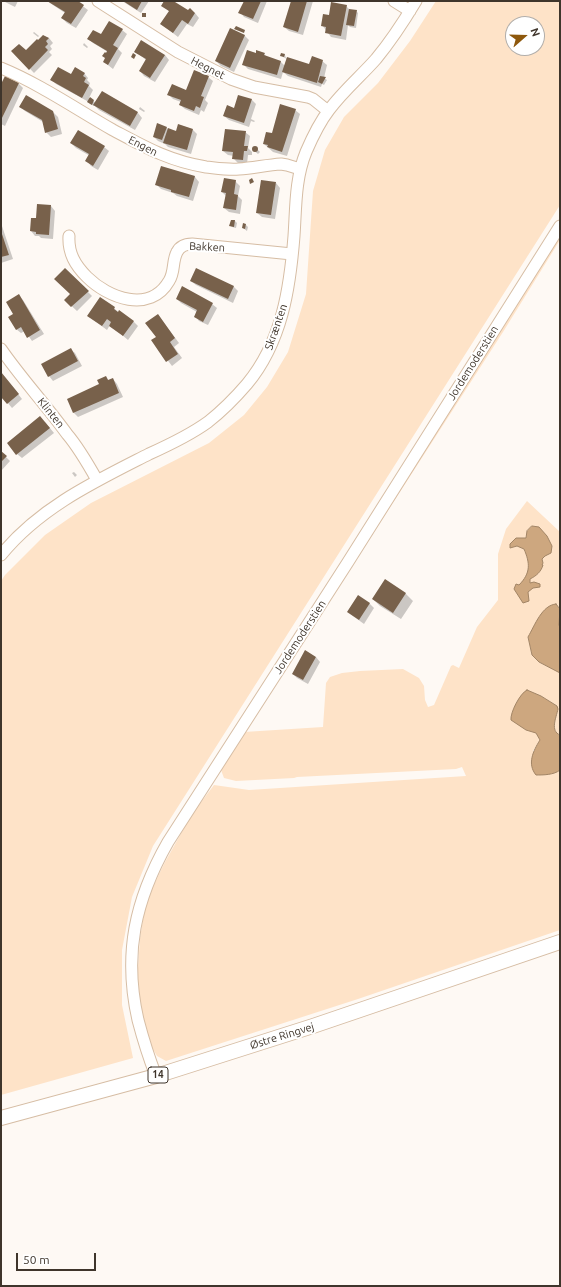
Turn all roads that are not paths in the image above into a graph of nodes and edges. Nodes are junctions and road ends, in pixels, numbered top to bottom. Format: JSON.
{"nodes":[{"id":1,"x":98,"y":1,"type":"edge"},
{"id":2,"x":394,"y":1,"type":"edge"},
{"id":3,"x":416,"y":1,"type":"edge"},
{"id":4,"x":410,"y":11,"type":"junction"},
{"id":5,"x":1,"y":68,"type":"edge"},
{"id":6,"x":328,"y":110,"type":"junction"},
{"id":7,"x":300,"y":169,"type":"junction"},
{"id":8,"x":560,"y":226,"type":"edge"},
{"id":9,"x":69,"y":236,"type":"dead end"},
{"id":10,"x":292,"y":254,"type":"junction"},
{"id":11,"x":1,"y":349,"type":"edge"},
{"id":12,"x":97,"y":480,"type":"junction"},
{"id":13,"x":1,"y":555,"type":"edge"},
{"id":14,"x":560,"y":942,"type":"edge"},
{"id":15,"x":156,"y":1076,"type":"junction"},
{"id":16,"x":1,"y":1118,"type":"edge"}],
"edges":[{"from":1,"to":6,"type":"street","name":"Hegnet"},
{"from":2,"to":4,"type":"street"},
{"from":3,"to":4,"type":"street","name":"Skrænten"},
{"from":4,"to":6,"type":"street","name":"Skrænten"},
{"from":5,"to":7,"type":"street","name":"Engen"},
{"from":6,"to":7,"type":"street","name":"Skrænten"},
{"from":7,"to":10,"type":"street","name":"Skrænten"},
{"from":8,"to":15,"type":"street","name":"Jordemoderstien"},
{"from":9,"to":10,"type":"street","name":"Bakken"},
{"from":10,"to":12,"type":"street","name":"Skrænten"},
{"from":11,"to":12,"type":"street","name":"Klinten"},
{"from":12,"to":13,"type":"street","name":"Skrænten"},
{"from":14,"to":15,"type":"main road","name":"Østre Ringvej","number":"14"},
{"from":15,"to":16,"type":"main road","name":"Østre Ringvej","number":"14"}]}
